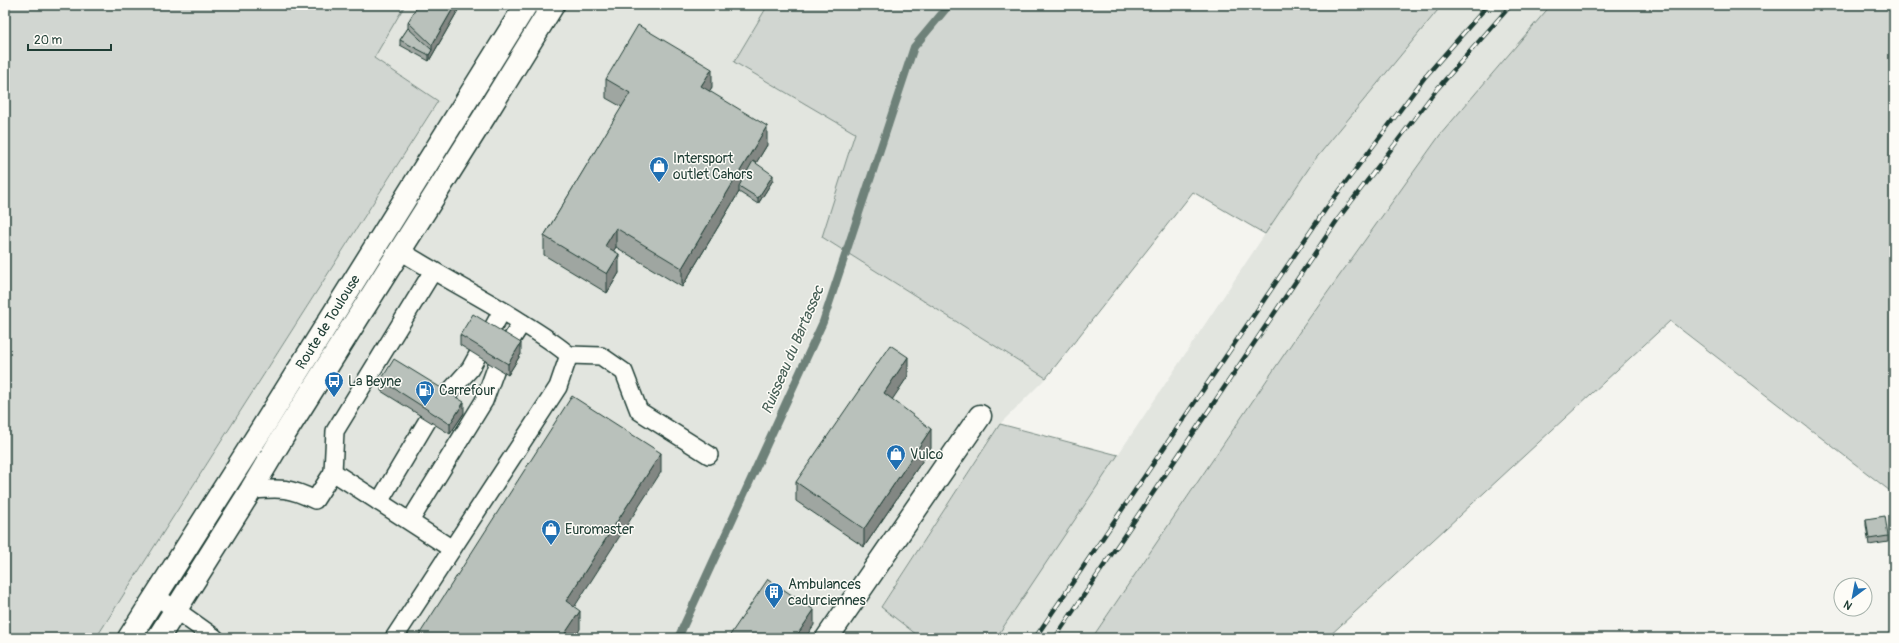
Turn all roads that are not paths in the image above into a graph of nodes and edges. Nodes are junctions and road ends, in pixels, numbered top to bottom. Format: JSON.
{"nodes":[{"id":1,"x":526,"y":5,"type":"edge"},
{"id":2,"x":553,"y":5,"type":"edge"},
{"id":3,"x":399,"y":250,"type":"junction"},
{"id":4,"x":433,"y":271,"type":"junction"},
{"id":5,"x":502,"y":311,"type":"junction"},
{"id":6,"x":522,"y":323,"type":"junction"},
{"id":7,"x":569,"y":354,"type":"junction"},
{"id":8,"x":980,"y":416,"type":"dead end"},
{"id":9,"x":709,"y":455,"type":"dead end"},
{"id":10,"x":333,"y":472,"type":"junction"},
{"id":11,"x":251,"y":490,"type":"junction"},
{"id":12,"x":379,"y":502,"type":"junction"},
{"id":13,"x":410,"y":521,"type":"junction"},
{"id":14,"x":452,"y":549,"type":"junction"},
{"id":15,"x":156,"y":596,"type":"junction"},
{"id":16,"x":176,"y":611,"type":"junction"},
{"id":17,"x":129,"y":638,"type":"edge"},
{"id":18,"x":158,"y":638,"type":"edge"},
{"id":19,"x":215,"y":638,"type":"edge"},
{"id":20,"x":394,"y":638,"type":"edge"},
{"id":21,"x":826,"y":638,"type":"edge"}],
"edges":[{"from":1,"to":15,"type":"main road","name":"Route de Toulouse"},
{"from":2,"to":3,"type":"main road","name":"Route de Toulouse"},
{"from":3,"to":4,"type":"lane"},
{"from":3,"to":11,"type":"main road","name":"Route de Toulouse"},
{"from":4,"to":5,"type":"lane"},
{"from":4,"to":10,"type":"lane"},
{"from":5,"to":6,"type":"lane"},
{"from":5,"to":12,"type":"lane"},
{"from":6,"to":7,"type":"lane"},
{"from":6,"to":13,"type":"lane"},
{"from":7,"to":9,"type":"lane"},
{"from":7,"to":14,"type":"lane"},
{"from":8,"to":21,"type":"main road"},
{"from":10,"to":11,"type":"lane"},
{"from":10,"to":12,"type":"lane"},
{"from":11,"to":16,"type":"main road","name":"Route de Toulouse"},
{"from":12,"to":13,"type":"lane"},
{"from":13,"to":14,"type":"lane"},
{"from":14,"to":20,"type":"lane"},
{"from":15,"to":16,"type":"lane"},
{"from":15,"to":17,"type":"main road","name":"Route de Toulouse"},
{"from":16,"to":18,"type":"main road","name":"Route de Toulouse"},
{"from":16,"to":19,"type":"lane"}]}
